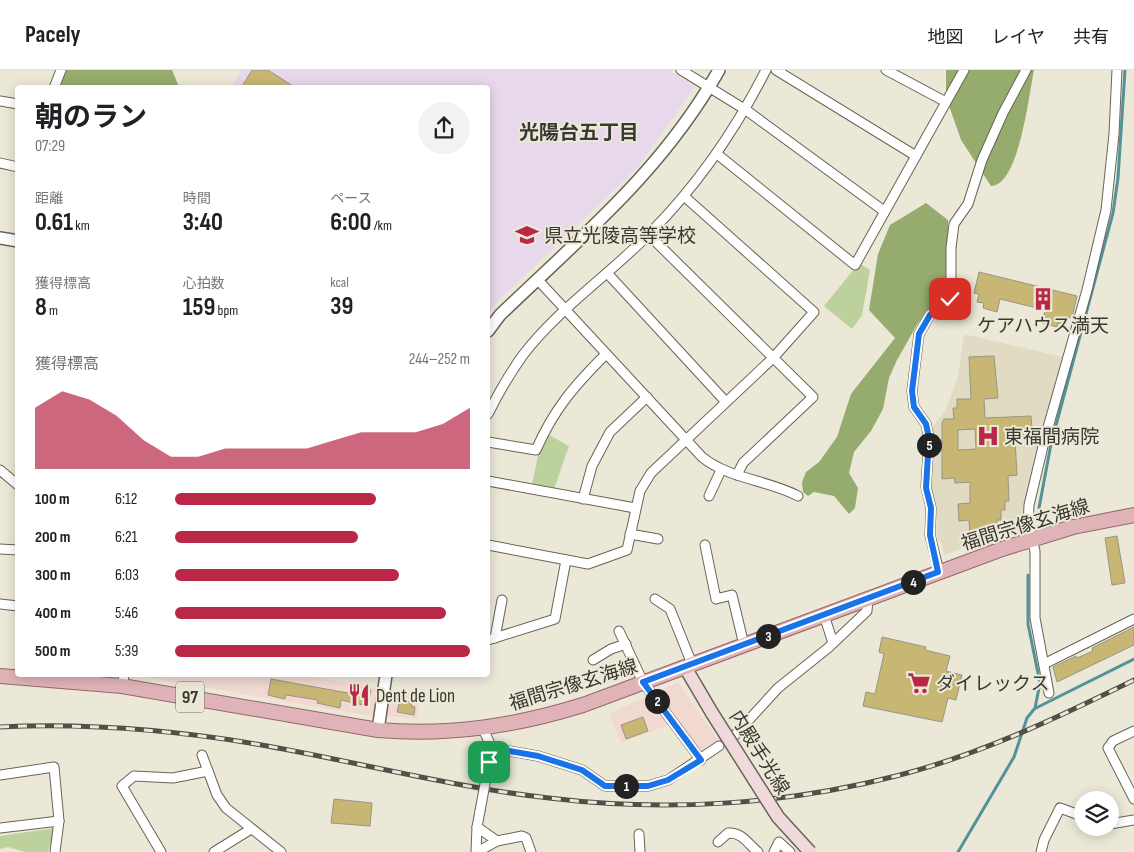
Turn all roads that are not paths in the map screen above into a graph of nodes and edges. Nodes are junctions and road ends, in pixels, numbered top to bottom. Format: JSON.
{"nodes":[{"id":1,"x":62,"y":70,"type":"edge"},
{"id":2,"x":680,"y":70,"type":"edge"},
{"id":3,"x":719,"y":70,"type":"edge"},
{"id":4,"x":766,"y":70,"type":"edge"},
{"id":5,"x":776,"y":70,"type":"edge"},
{"id":6,"x":886,"y":70,"type":"edge"},
{"id":7,"x":964,"y":70,"type":"edge"},
{"id":8,"x":1026,"y":70,"type":"edge"},
{"id":9,"x":1117,"y":70,"type":"edge"},
{"id":10,"x":55,"y":85,"type":"edge"},
{"id":11,"x":709,"y":88,"type":"junction"},
{"id":12,"x":0,"y":101,"type":"edge"},
{"id":13,"x":946,"y":102,"type":"junction"},
{"id":14,"x":15,"y":104,"type":"edge"},
{"id":15,"x":746,"y":110,"type":"junction"},
{"id":16,"x":717,"y":154,"type":"junction"},
{"id":17,"x":916,"y":156,"type":"junction"},
{"id":18,"x":0,"y":163,"type":"edge"},
{"id":19,"x":15,"y":166,"type":"edge"},
{"id":20,"x":685,"y":196,"type":"junction"},
{"id":21,"x":884,"y":211,"type":"junction"},
{"id":22,"x":648,"y":235,"type":"junction"},
{"id":23,"x":0,"y":238,"type":"edge"},
{"id":24,"x":15,"y":240,"type":"edge"},
{"id":25,"x":608,"y":274,"type":"junction"},
{"id":26,"x":537,"y":279,"type":"junction"},
{"id":27,"x":565,"y":312,"type":"junction"},
{"id":28,"x":490,"y":328,"type":"edge"},
{"id":29,"x":606,"y":354,"type":"junction"},
{"id":30,"x":773,"y":358,"type":"junction"},
{"id":31,"x":647,"y":397,"type":"junction"},
{"id":32,"x":726,"y":402,"type":"junction"},
{"id":33,"x":490,"y":411,"type":"edge"},
{"id":34,"x":686,"y":440,"type":"junction"},
{"id":35,"x":490,"y":442,"type":"edge"},
{"id":36,"x":0,"y":470,"type":"edge"},
{"id":37,"x":721,"y":470,"type":"junction"},
{"id":38,"x":737,"y":474,"type":"junction"},
{"id":39,"x":490,"y":481,"type":"edge"},
{"id":40,"x":15,"y":482,"type":"edge"},
{"id":41,"x":709,"y":496,"type":"dead end"},
{"id":42,"x":798,"y":496,"type":"dead end"},
{"id":43,"x":583,"y":499,"type":"junction"},
{"id":44,"x":635,"y":508,"type":"junction"},
{"id":45,"x":1134,"y":515,"type":"edge"},
{"id":46,"x":630,"y":534,"type":"junction"},
{"id":47,"x":1032,"y":538,"type":"junction"},
{"id":48,"x":658,"y":540,"type":"dead end"},
{"id":49,"x":490,"y":545,"type":"edge"},
{"id":50,"x":705,"y":545,"type":"dead end"},
{"id":51,"x":0,"y":549,"type":"edge"},
{"id":52,"x":15,"y":550,"type":"edge"},
{"id":53,"x":566,"y":560,"type":"junction"},
{"id":54,"x":938,"y":572,"type":"junction"},
{"id":55,"x":655,"y":599,"type":"dead end"},
{"id":56,"x":868,"y":599,"type":"junction"},
{"id":57,"x":502,"y":600,"type":"dead end"},
{"id":58,"x":0,"y":604,"type":"edge"},
{"id":59,"x":15,"y":606,"type":"edge"},
{"id":60,"x":824,"y":615,"type":"junction"},
{"id":61,"x":1134,"y":619,"type":"edge"},
{"id":62,"x":619,"y":631,"type":"dead end"},
{"id":63,"x":491,"y":639,"type":"edge"},
{"id":64,"x":833,"y":643,"type":"junction"},
{"id":65,"x":626,"y":644,"type":"junction"},
{"id":66,"x":744,"y":645,"type":"junction"},
{"id":67,"x":593,"y":660,"type":"dead end"},
{"id":68,"x":1044,"y":664,"type":"junction"},
{"id":69,"x":689,"y":666,"type":"junction"},
{"id":70,"x":0,"y":676,"type":"edge"},
{"id":71,"x":15,"y":677,"type":"edge"},
{"id":72,"x":25,"y":677,"type":"edge"},
{"id":73,"x":386,"y":677,"type":"edge"},
{"id":74,"x":123,"y":681,"type":"edge"},
{"id":75,"x":643,"y":682,"type":"junction"},
{"id":76,"x":1049,"y":694,"type":"dead end"},
{"id":77,"x":483,"y":729,"type":"junction"},
{"id":78,"x":378,"y":730,"type":"junction"},
{"id":79,"x":1134,"y":731,"type":"edge"},
{"id":80,"x":735,"y":735,"type":"dead end"},
{"id":81,"x":719,"y":746,"type":"dead end"},
{"id":82,"x":492,"y":748,"type":"junction"},
{"id":83,"x":202,"y":755,"type":"dead end"},
{"id":84,"x":701,"y":760,"type":"junction"},
{"id":85,"x":208,"y":771,"type":"junction"},
{"id":86,"x":0,"y":775,"type":"edge"},
{"id":87,"x":1134,"y":799,"type":"edge"},
{"id":88,"x":1074,"y":813,"type":"edge"},
{"id":89,"x":1134,"y":820,"type":"edge"},
{"id":90,"x":59,"y":821,"type":"junction"},
{"id":91,"x":1119,"y":822,"type":"edge"},
{"id":92,"x":477,"y":827,"type":"junction"},
{"id":93,"x":0,"y":828,"type":"edge"},
{"id":94,"x":251,"y":829,"type":"junction"},
{"id":95,"x":639,"y":834,"type":"dead end"},
{"id":96,"x":498,"y":841,"type":"junction"},
{"id":97,"x":718,"y":842,"type":"dead end"},
{"id":98,"x":55,"y":852,"type":"edge"},
{"id":99,"x":161,"y":852,"type":"edge"},
{"id":100,"x":214,"y":852,"type":"edge"},
{"id":101,"x":281,"y":852,"type":"edge"},
{"id":102,"x":477,"y":852,"type":"edge"},
{"id":103,"x":531,"y":852,"type":"edge"},
{"id":104,"x":640,"y":852,"type":"edge"},
{"id":105,"x":758,"y":852,"type":"edge"},
{"id":106,"x":774,"y":852,"type":"edge"},
{"id":107,"x":790,"y":852,"type":"edge"},
{"id":108,"x":810,"y":852,"type":"edge"},
{"id":109,"x":1041,"y":852,"type":"edge"}],
"edges":[{"from":1,"to":10,"type":"street"},
{"from":2,"to":11,"type":"street"},
{"from":3,"to":11,"type":"street"},
{"from":4,"to":15,"type":"street"},
{"from":5,"to":17,"type":"street"},
{"from":6,"to":13,"type":"street"},
{"from":7,"to":13,"type":"street"},
{"from":8,"to":54,"type":"street"},
{"from":9,"to":47,"type":"street"},
{"from":11,"to":15,"type":"street"},
{"from":11,"to":26,"type":"street"},
{"from":12,"to":14,"type":"street"},
{"from":13,"to":17,"type":"street"},
{"from":15,"to":16,"type":"street"},
{"from":15,"to":21,"type":"street"},
{"from":16,"to":20,"type":"street"},
{"from":16,"to":21,"type":"street"},
{"from":17,"to":21,"type":"street"},
{"from":18,"to":19,"type":"street"},
{"from":20,"to":22,"type":"street"},
{"from":20,"to":30,"type":"street"},
{"from":22,"to":25,"type":"street"},
{"from":22,"to":30,"type":"street"},
{"from":23,"to":24,"type":"street"},
{"from":25,"to":27,"type":"street"},
{"from":25,"to":32,"type":"street"},
{"from":26,"to":27,"type":"street"},
{"from":26,"to":28,"type":"street"},
{"from":27,"to":29,"type":"street"},
{"from":27,"to":33,"type":"street"},
{"from":29,"to":31,"type":"street"},
{"from":29,"to":35,"type":"street"},
{"from":30,"to":32,"type":"street"},
{"from":30,"to":38,"type":"street"},
{"from":31,"to":34,"type":"street"},
{"from":31,"to":43,"type":"street"},
{"from":32,"to":34,"type":"street"},
{"from":34,"to":37,"type":"street"},
{"from":34,"to":44,"type":"street"},
{"from":36,"to":40,"type":"street"},
{"from":37,"to":38,"type":"street"},
{"from":37,"to":41,"type":"street"},
{"from":38,"to":42,"type":"street"},
{"from":39,"to":43,"type":"street"},
{"from":43,"to":44,"type":"street"},
{"from":44,"to":46,"type":"street"},
{"from":45,"to":47,"type":"main road","name":"福間宗像玄海線","number":"97"},
{"from":46,"to":48,"type":"street"},
{"from":46,"to":53,"type":"street"},
{"from":47,"to":54,"type":"main road","name":"福間宗像玄海線","number":"97"},
{"from":47,"to":68,"type":"street"},
{"from":49,"to":53,"type":"street"},
{"from":50,"to":66,"type":"street"},
{"from":51,"to":52,"type":"street"},
{"from":53,"to":63,"type":"street"},
{"from":54,"to":56,"type":"main road","name":"福間宗像玄海線","number":"97"},
{"from":55,"to":69,"type":"street"},
{"from":56,"to":60,"type":"main road","name":"福間宗像玄海線","number":"97"},
{"from":56,"to":64,"type":"street"},
{"from":57,"to":63,"type":"street"},
{"from":58,"to":59,"type":"street"},
{"from":60,"to":64,"type":"street"},
{"from":60,"to":66,"type":"main road","name":"福間宗像玄海線","number":"97"},
{"from":61,"to":68,"type":"street"},
{"from":62,"to":65,"type":"street"},
{"from":64,"to":80,"type":"street"},
{"from":65,"to":67,"type":"street"},
{"from":65,"to":75,"type":"street"},
{"from":66,"to":69,"type":"main road","name":"福間宗像玄海線","number":"97"},
{"from":68,"to":76,"type":"street"},
{"from":69,"to":75,"type":"main road","name":"福間宗像玄海線","number":"97"},
{"from":69,"to":108,"type":"main road","name":"内殿手光線","bridge":true},
{"from":70,"to":71,"type":"main road","name":"福間宗像玄海線","number":"97"},
{"from":72,"to":74,"type":"main road","name":"福間宗像玄海線","number":"97"},
{"from":73,"to":78,"type":"street"},
{"from":74,"to":78,"type":"main road","name":"福間宗像玄海線","number":"97"},
{"from":75,"to":77,"type":"main road","name":"福間宗像玄海線","number":"97"},
{"from":75,"to":84,"type":"street"},
{"from":77,"to":78,"type":"main road","name":"福間宗像玄海線","number":"97"},
{"from":77,"to":82,"type":"street"},
{"from":79,"to":87,"type":"street"},
{"from":81,"to":84,"type":"street"},
{"from":82,"to":84,"type":"street"},
{"from":82,"to":92,"type":"street","bridge":true},
{"from":83,"to":85,"type":"street"},
{"from":85,"to":94,"type":"street"},
{"from":85,"to":99,"type":"street"},
{"from":86,"to":90,"type":"street"},
{"from":88,"to":109,"type":"street"},
{"from":89,"to":91,"type":"street"},
{"from":90,"to":93,"type":"street"},
{"from":90,"to":98,"type":"street"},
{"from":92,"to":96,"type":"street"},
{"from":92,"to":102,"type":"street"},
{"from":94,"to":100,"type":"street"},
{"from":94,"to":101,"type":"street"},
{"from":95,"to":104,"type":"street"},
{"from":96,"to":102,"type":"street"},
{"from":96,"to":103,"type":"street"},
{"from":97,"to":105,"type":"street"},
{"from":106,"to":107,"type":"street"}]}
